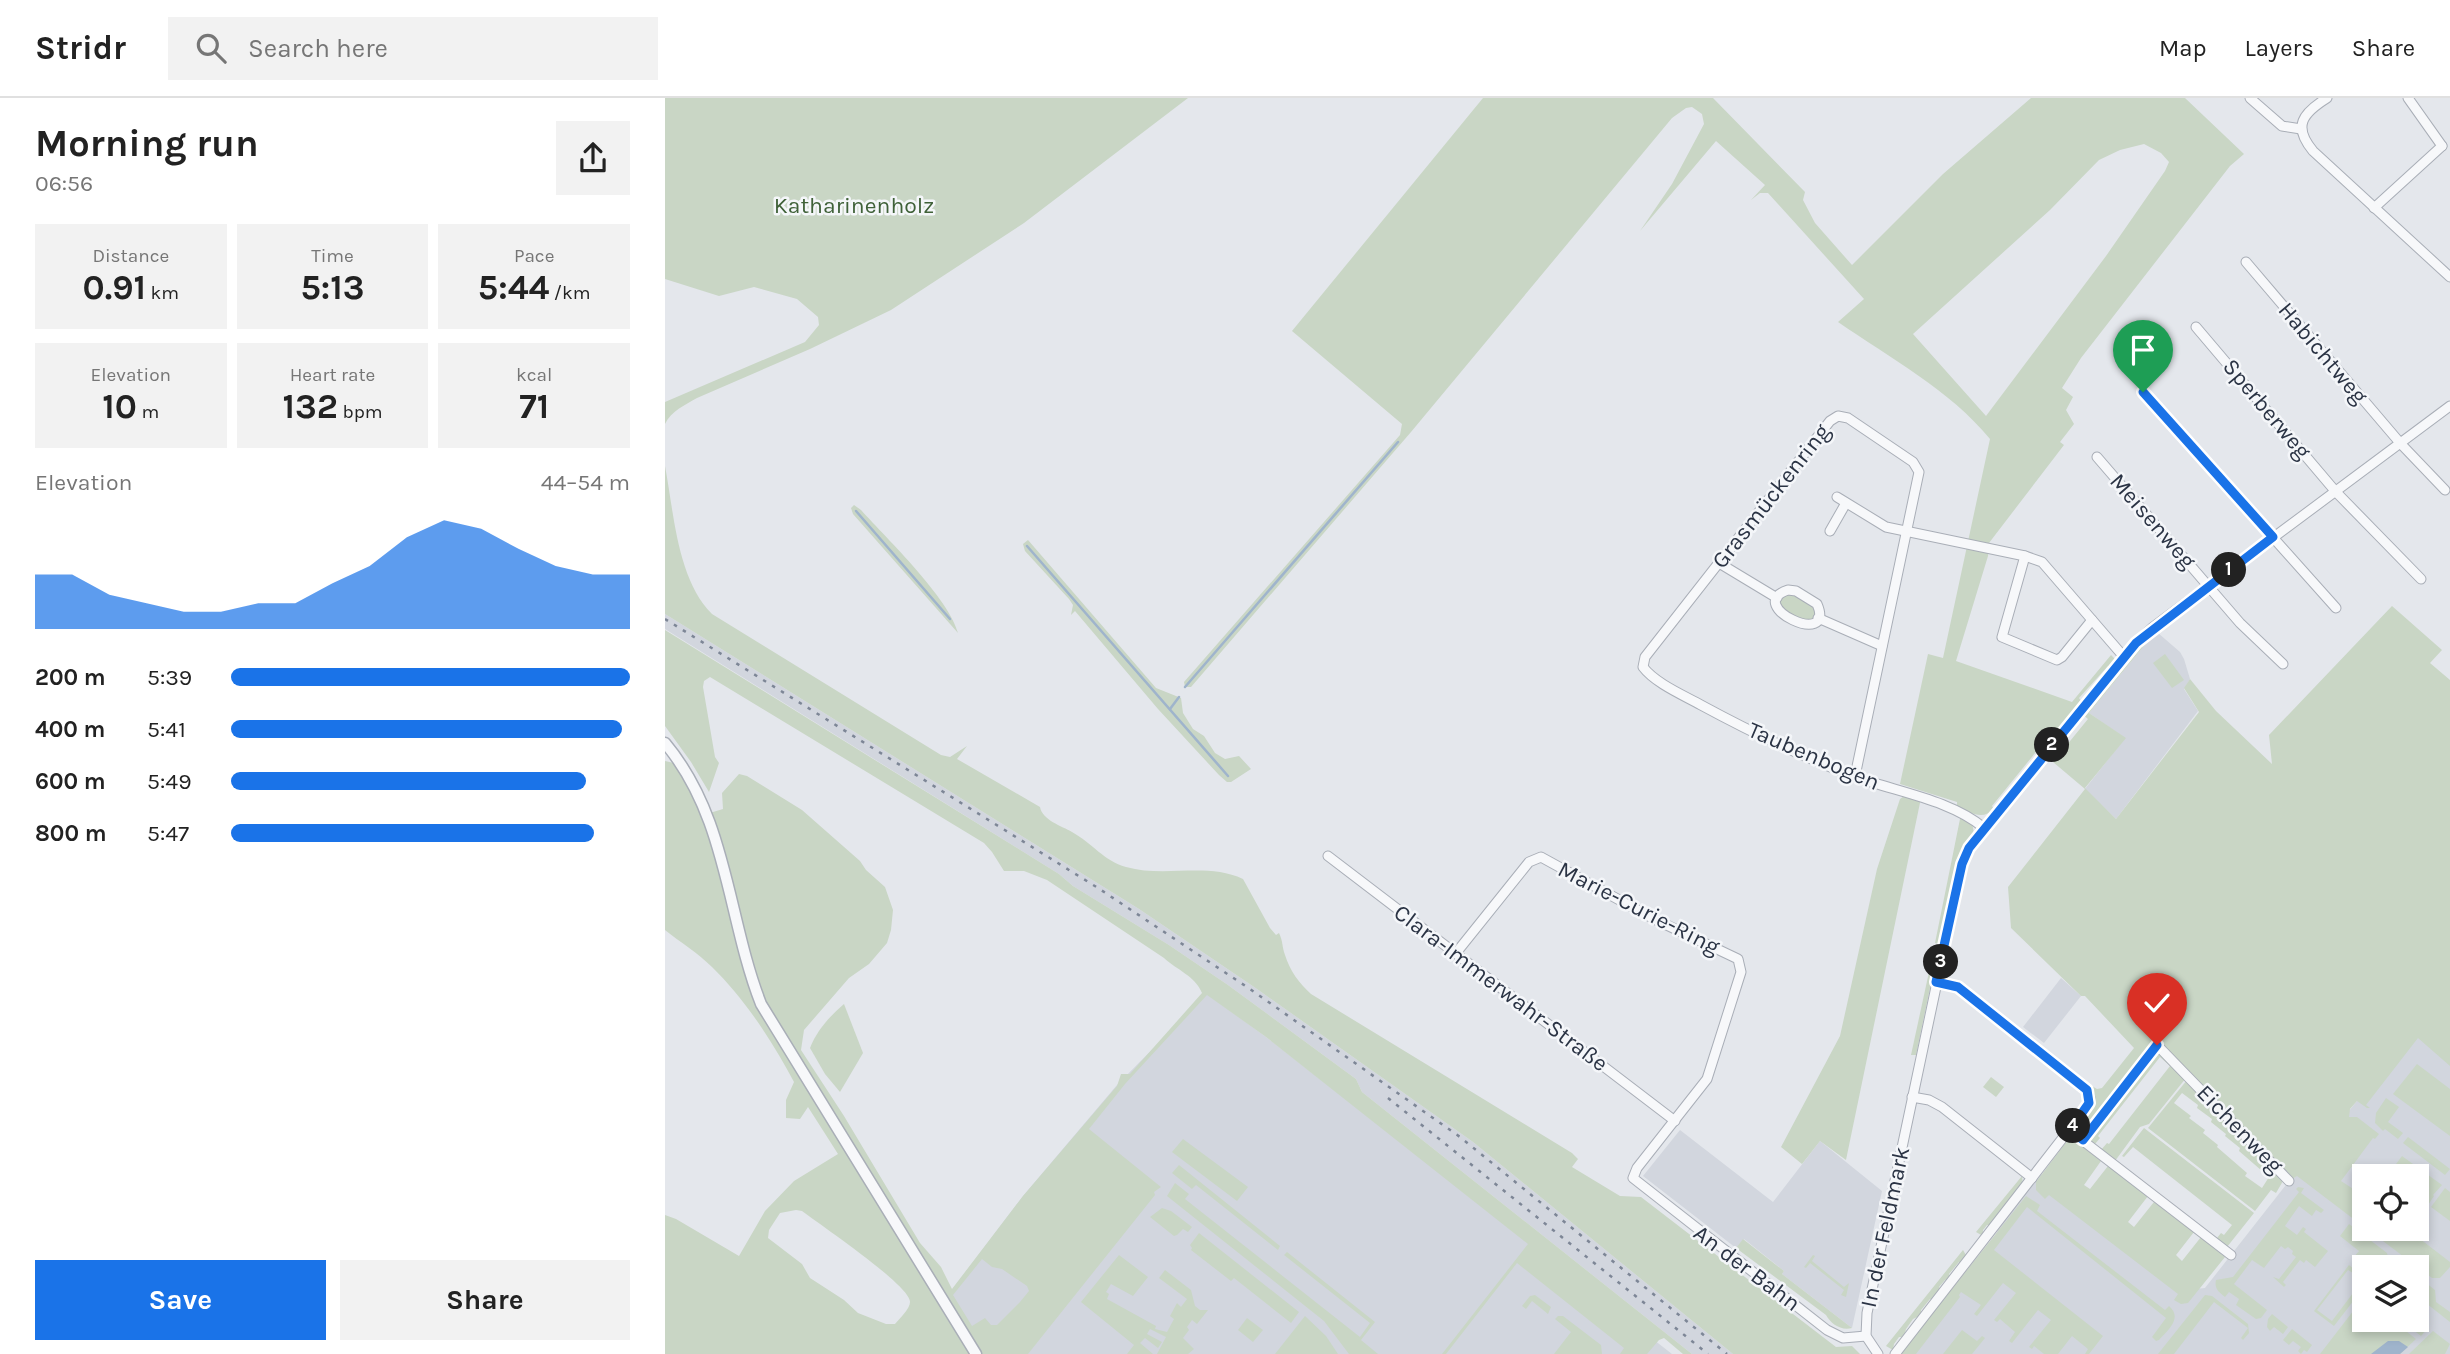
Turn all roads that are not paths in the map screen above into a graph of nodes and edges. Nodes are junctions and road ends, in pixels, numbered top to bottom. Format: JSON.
{"nodes":[{"id":1,"x":2250,"y":98,"type":"edge"},
{"id":2,"x":2327,"y":98,"type":"edge"},
{"id":3,"x":2408,"y":98,"type":"edge"},
{"id":4,"x":2301,"y":129,"type":"junction"},
{"id":5,"x":2446,"y":147,"type":"edge"},
{"id":6,"x":2374,"y":208,"type":"junction"},
{"id":7,"x":2246,"y":262,"type":"dead end"},
{"id":8,"x":2450,"y":277,"type":"edge"},
{"id":9,"x":2196,"y":327,"type":"dead end"},
{"id":10,"x":2143,"y":392,"type":"dead end"},
{"id":11,"x":2450,"y":406,"type":"edge"},
{"id":12,"x":2400,"y":444,"type":"junction"},
{"id":13,"x":2097,"y":457,"type":"dead end"},
{"id":14,"x":2445,"y":489,"type":"dead end"},
{"id":15,"x":2336,"y":492,"type":"junction"},
{"id":16,"x":1837,"y":497,"type":"dead end"},
{"id":17,"x":1846,"y":503,"type":"junction"},
{"id":18,"x":1830,"y":531,"type":"dead end"},
{"id":19,"x":1906,"y":531,"type":"junction"},
{"id":20,"x":2273,"y":537,"type":"junction"},
{"id":21,"x":2025,"y":556,"type":"junction"},
{"id":22,"x":1719,"y":563,"type":"junction"},
{"id":23,"x":2421,"y":579,"type":"dead end"},
{"id":24,"x":2209,"y":586,"type":"junction"},
{"id":25,"x":1777,"y":598,"type":"junction"},
{"id":26,"x":2336,"y":608,"type":"dead end"},
{"id":27,"x":1818,"y":618,"type":"junction"},
{"id":28,"x":2092,"y":620,"type":"junction"},
{"id":29,"x":1882,"y":646,"type":"junction"},
{"id":30,"x":2124,"y":657,"type":"junction"},
{"id":31,"x":2283,"y":664,"type":"dead end"},
{"id":32,"x":1648,"y":673,"type":"joint"},
{"id":33,"x":665,"y":743,"type":"edge"},
{"id":34,"x":1855,"y":776,"type":"junction"},
{"id":35,"x":1985,"y":828,"type":"junction"},
{"id":36,"x":1328,"y":856,"type":"dead end"},
{"id":37,"x":1456,"y":953,"type":"junction"},
{"id":38,"x":1936,"y":982,"type":"junction"},
{"id":39,"x":1912,"y":1097,"type":"junction"},
{"id":40,"x":1675,"y":1121,"type":"junction"},
{"id":41,"x":2070,"y":1130,"type":"junction"},
{"id":42,"x":2083,"y":1140,"type":"junction"},
{"id":43,"x":2032,"y":1178,"type":"junction"},
{"id":44,"x":2289,"y":1181,"type":"dead end"},
{"id":45,"x":1634,"y":1182,"type":"joint"},
{"id":46,"x":2231,"y":1255,"type":"dead end"},
{"id":47,"x":1865,"y":1336,"type":"junction"},
{"id":48,"x":976,"y":1354,"type":"edge"},
{"id":49,"x":1878,"y":1354,"type":"edge"},
{"id":50,"x":1895,"y":1354,"type":"edge"}],
"edges":[{"from":1,"to":4,"type":"street"},
{"from":2,"to":4,"type":"street"},
{"from":3,"to":5,"type":"street"},
{"from":4,"to":6,"type":"street"},
{"from":5,"to":6,"type":"street"},
{"from":6,"to":8,"type":"street"},
{"from":7,"to":12,"type":"street","name":"Habichtweg"},
{"from":9,"to":15,"type":"street","name":"Sperberweg"},
{"from":10,"to":20,"type":"street"},
{"from":11,"to":12,"type":"street","name":"In der Feldmark"},
{"from":12,"to":14,"type":"street","name":"Habichtweg"},
{"from":12,"to":15,"type":"street","name":"In der Feldmark"},
{"from":13,"to":24,"type":"street","name":"Meisenweg"},
{"from":15,"to":20,"type":"street","name":"In der Feldmark"},
{"from":15,"to":23,"type":"street","name":"Sperberweg"},
{"from":16,"to":17,"type":"street"},
{"from":17,"to":18,"type":"street"},
{"from":17,"to":19,"type":"street"},
{"from":19,"to":21,"type":"street"},
{"from":19,"to":22,"type":"street","name":"Grasmückenring"},
{"from":19,"to":29,"type":"street","name":"Grasmückenring"},
{"from":20,"to":24,"type":"street","name":"In der Feldmark"},
{"from":20,"to":26,"type":"street"},
{"from":21,"to":28,"type":"street"},
{"from":21,"to":28,"type":"street"},
{"from":22,"to":25,"type":"street"},
{"from":22,"to":32,"type":"street","name":"Grasmückenring"},
{"from":24,"to":30,"type":"street","name":"In der Feldmark"},
{"from":24,"to":31,"type":"street","name":"Meisenweg"},
{"from":25,"to":27,"type":"street"},
{"from":25,"to":27,"type":"street"},
{"from":27,"to":29,"type":"street"},
{"from":28,"to":30,"type":"street"},
{"from":29,"to":34,"type":"street","name":"Grasmückenring"},
{"from":30,"to":35,"type":"street","name":"In der Feldmark"},
{"from":32,"to":34,"type":"street","name":"Taubenbogen"},
{"from":33,"to":48,"type":"street"},
{"from":34,"to":35,"type":"street","name":"Taubenbogen"},
{"from":35,"to":38,"type":"street","name":"In der Feldmark"},
{"from":36,"to":37,"type":"street","name":"Clara-Immerwahr-Straße"},
{"from":37,"to":40,"type":"street","name":"Clara-Immerwahr-Straße"},
{"from":37,"to":40,"type":"street","name":"Marie-Curie-Ring"},
{"from":38,"to":39,"type":"street","name":"In der Feldmark"},
{"from":38,"to":41,"type":"street"},
{"from":39,"to":43,"type":"street"},
{"from":39,"to":47,"type":"street","name":"In der Feldmark"},
{"from":40,"to":45,"type":"street","name":"Marie-Curie-Ring"},
{"from":41,"to":42,"type":"street"},
{"from":41,"to":43,"type":"street"},
{"from":42,"to":44,"type":"street","name":"Eichenweg"},
{"from":42,"to":46,"type":"street"},
{"from":43,"to":50,"type":"street"},
{"from":45,"to":47,"type":"street","name":"An der Bahn"},
{"from":47,"to":49,"type":"street","name":"In der Feldmark"}]}
